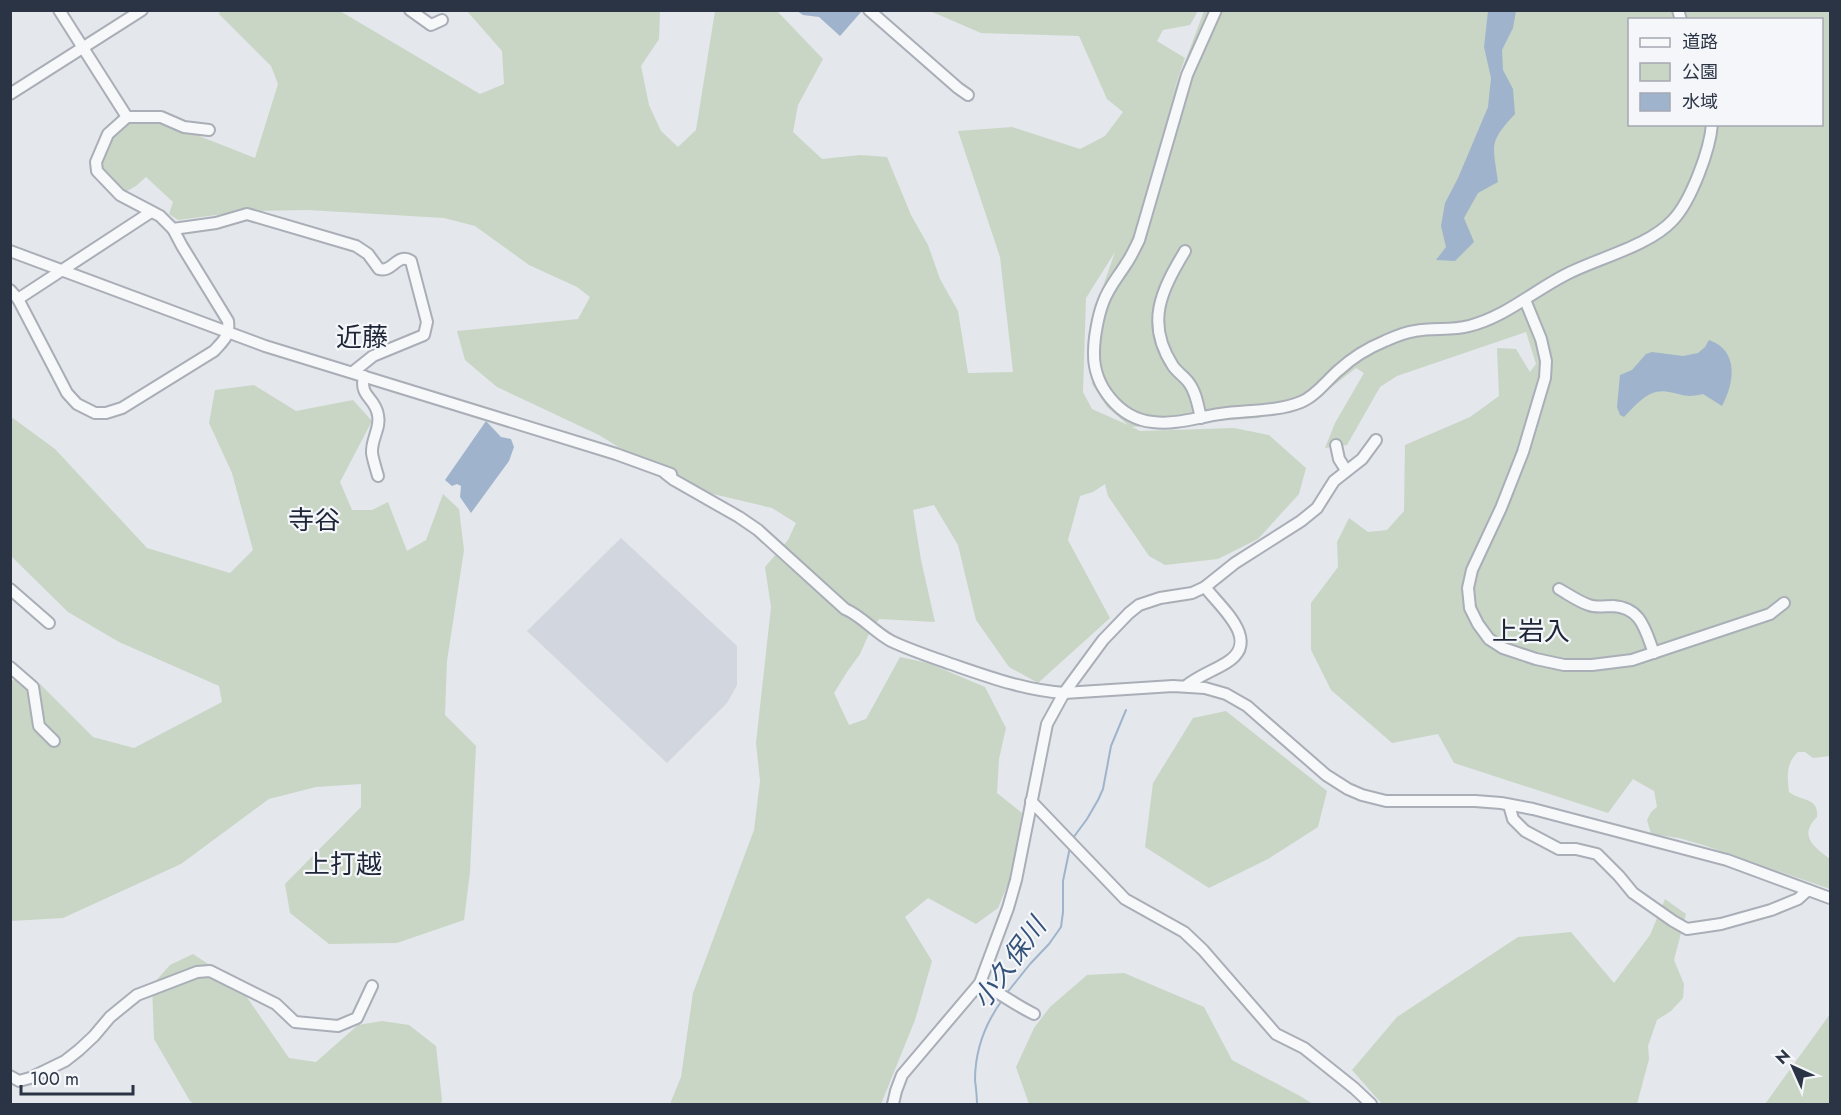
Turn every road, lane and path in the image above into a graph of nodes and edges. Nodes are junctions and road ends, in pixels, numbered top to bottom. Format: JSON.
{"nodes":[{"id":1,"x":59,"y":10,"type":"edge"},
{"id":2,"x":142,"y":10,"type":"edge"},
{"id":3,"x":410,"y":10,"type":"edge"},
{"id":4,"x":869,"y":10,"type":"edge"},
{"id":5,"x":1216,"y":10,"type":"edge"},
{"id":6,"x":442,"y":20,"type":"dead end"},
{"id":7,"x":83,"y":49,"type":"junction"},
{"id":8,"x":10,"y":94,"type":"edge"},
{"id":9,"x":968,"y":95,"type":"dead end"},
{"id":10,"x":127,"y":117,"type":"junction"},
{"id":11,"x":1712,"y":126,"type":"edge"},
{"id":12,"x":209,"y":130,"type":"dead end"},
{"id":13,"x":151,"y":212,"type":"junction"},
{"id":14,"x":173,"y":229,"type":"junction"},
{"id":15,"x":10,"y":250,"type":"edge"},
{"id":16,"x":1185,"y":251,"type":"dead end"},
{"id":17,"x":64,"y":270,"type":"junction"},
{"id":18,"x":10,"y":290,"type":"edge"},
{"id":19,"x":18,"y":299,"type":"junction"},
{"id":20,"x":1525,"y":300,"type":"junction"},
{"id":21,"x":230,"y":331,"type":"junction"},
{"id":22,"x":358,"y":374,"type":"junction"},
{"id":23,"x":1201,"y":418,"type":"junction"},
{"id":24,"x":1376,"y":440,"type":"dead end"},
{"id":25,"x":1336,"y":445,"type":"dead end"},
{"id":26,"x":1346,"y":470,"type":"junction"},
{"id":27,"x":378,"y":476,"type":"dead end"},
{"id":28,"x":1205,"y":587,"type":"junction"},
{"id":29,"x":10,"y":589,"type":"edge"},
{"id":30,"x":1559,"y":589,"type":"dead end"},
{"id":31,"x":1784,"y":603,"type":"dead end"},
{"id":32,"x":49,"y":623,"type":"dead end"},
{"id":33,"x":1654,"y":653,"type":"junction"},
{"id":34,"x":10,"y":667,"type":"edge"},
{"id":35,"x":1186,"y":686,"type":"junction"},
{"id":36,"x":1064,"y":693,"type":"junction"},
{"id":37,"x":54,"y":741,"type":"dead end"},
{"id":38,"x":1031,"y":801,"type":"junction"},
{"id":39,"x":1509,"y":805,"type":"junction"},
{"id":40,"x":1809,"y":890,"type":"junction"},
{"id":41,"x":1830,"y":898,"type":"edge"},
{"id":42,"x":980,"y":983,"type":"junction"},
{"id":43,"x":372,"y":986,"type":"dead end"},
{"id":44,"x":1034,"y":1014,"type":"dead end"},
{"id":45,"x":10,"y":1077,"type":"edge"},
{"id":46,"x":893,"y":1104,"type":"edge"},
{"id":47,"x":1371,"y":1104,"type":"edge"}],
"edges":[{"from":1,"to":7,"type":"street"},
{"from":2,"to":7,"type":"street"},
{"from":3,"to":6,"type":"street"},
{"from":4,"to":9,"type":"street"},
{"from":5,"to":23,"type":"street"},
{"from":7,"to":8,"type":"street"},
{"from":7,"to":10,"type":"street"},
{"from":10,"to":12,"type":"street"},
{"from":10,"to":13,"type":"street"},
{"from":11,"to":20,"type":"street"},
{"from":13,"to":14,"type":"street"},
{"from":13,"to":17,"type":"street"},
{"from":14,"to":21,"type":"street"},
{"from":14,"to":22,"type":"street"},
{"from":15,"to":17,"type":"street"},
{"from":16,"to":23,"type":"street"},
{"from":17,"to":19,"type":"street"},
{"from":17,"to":21,"type":"street"},
{"from":18,"to":19,"type":"street"},
{"from":19,"to":21,"type":"street"},
{"from":20,"to":23,"type":"street"},
{"from":20,"to":33,"type":"street"},
{"from":21,"to":22,"type":"street"},
{"from":22,"to":27,"type":"street"},
{"from":22,"to":36,"type":"street"},
{"from":24,"to":26,"type":"street"},
{"from":25,"to":26,"type":"street"},
{"from":26,"to":28,"type":"street"},
{"from":28,"to":35,"type":"street"},
{"from":28,"to":36,"type":"street"},
{"from":29,"to":32,"type":"street"},
{"from":30,"to":33,"type":"street"},
{"from":31,"to":33,"type":"street"},
{"from":34,"to":37,"type":"street"},
{"from":35,"to":36,"type":"street"},
{"from":35,"to":39,"type":"street"},
{"from":36,"to":38,"type":"street"},
{"from":38,"to":42,"type":"street"},
{"from":38,"to":47,"type":"street"},
{"from":39,"to":40,"type":"street"},
{"from":39,"to":40,"type":"street"},
{"from":40,"to":41,"type":"street"},
{"from":42,"to":44,"type":"street"},
{"from":42,"to":46,"type":"street"},
{"from":43,"to":45,"type":"street"}]}
